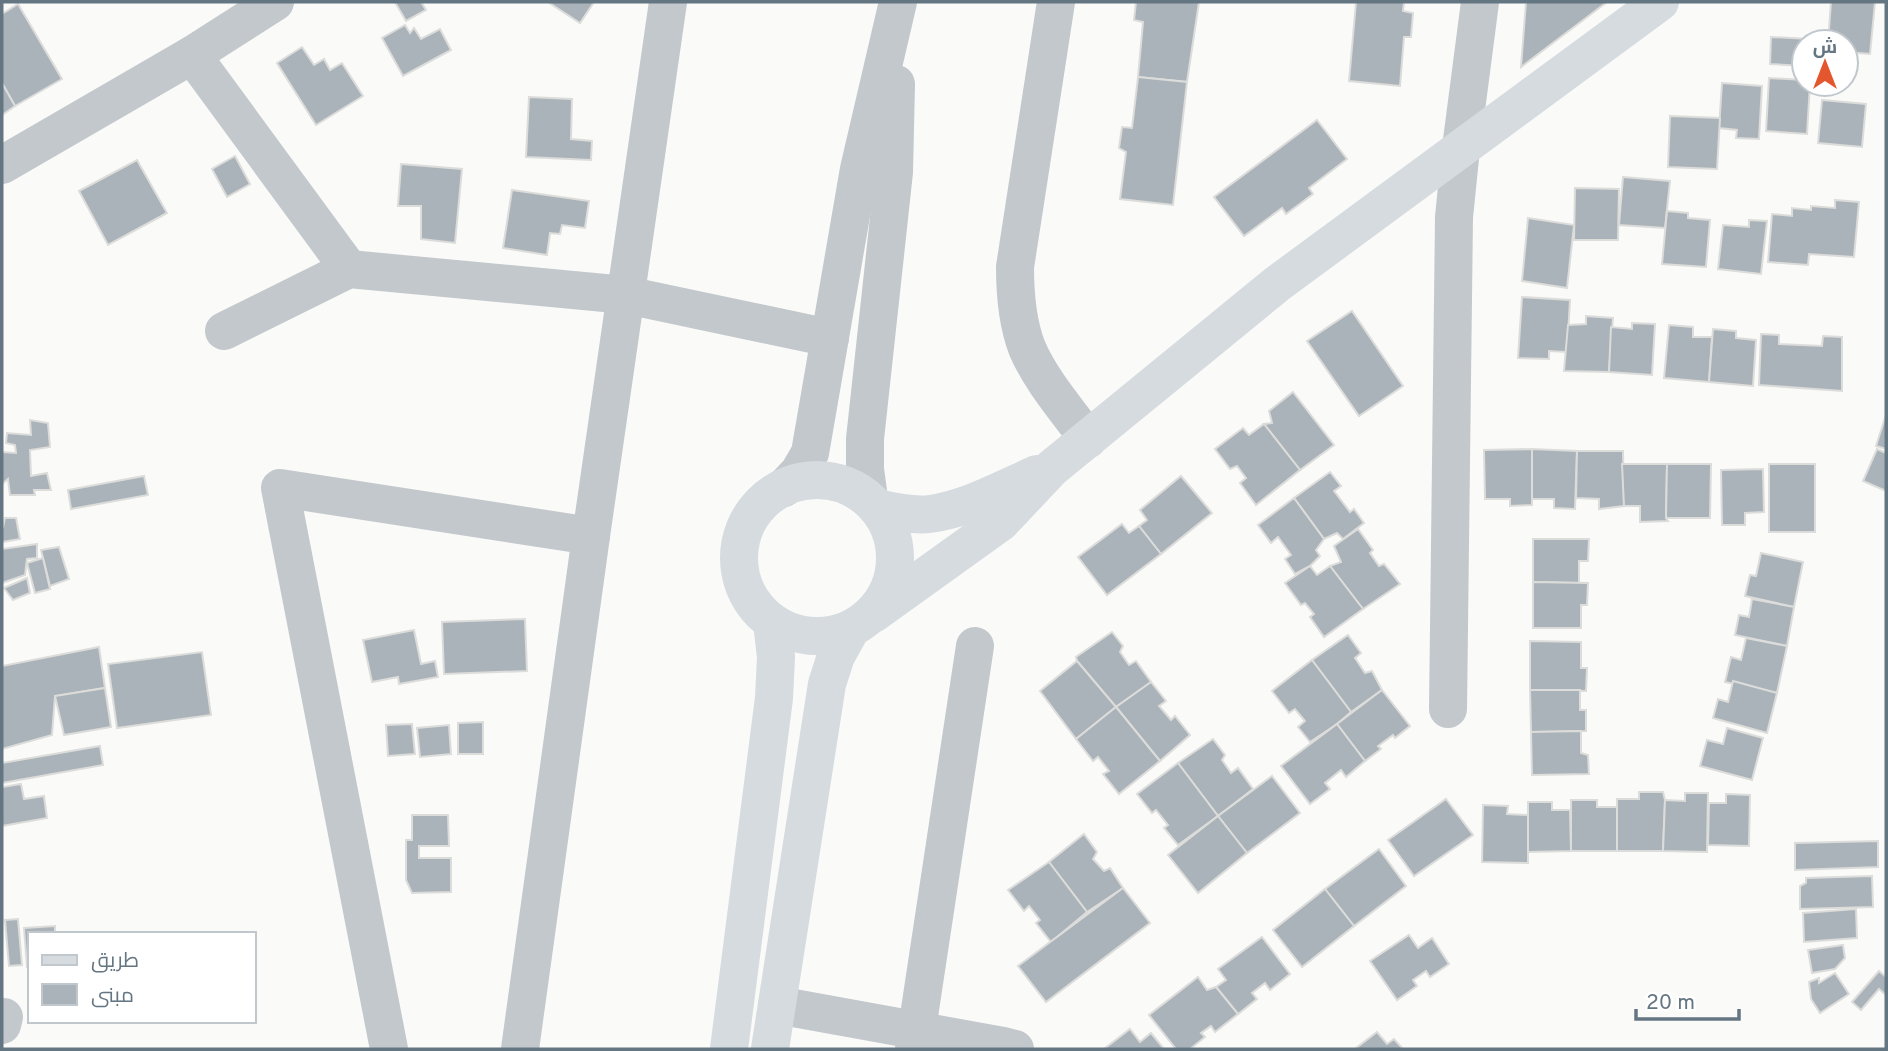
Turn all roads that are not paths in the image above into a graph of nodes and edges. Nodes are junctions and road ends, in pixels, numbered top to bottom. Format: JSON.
{"nodes":[{"id":1,"x":275,"y":2,"type":"edge"},
{"id":2,"x":668,"y":2,"type":"edge"},
{"id":3,"x":1056,"y":2,"type":"edge"},
{"id":4,"x":1480,"y":2,"type":"edge"},
{"id":5,"x":1660,"y":2,"type":"edge"},
{"id":6,"x":898,"y":3,"type":"edge"},
{"id":7,"x":192,"y":55,"type":"junction"},
{"id":8,"x":1461,"y":148,"type":"junction"},
{"id":9,"x":2,"y":165,"type":"edge"},
{"id":10,"x":349,"y":269,"type":"junction"},
{"id":11,"x":626,"y":295,"type":"junction"},
{"id":12,"x":224,"y":331,"type":"dead end"},
{"id":13,"x":830,"y":338,"type":"junction"},
{"id":14,"x":1088,"y":439,"type":"junction"},
{"id":15,"x":1052,"y":468,"type":"junction"},
{"id":16,"x":784,"y":488,"type":"junction"},
{"id":17,"x":873,"y":503,"type":"junction"},
{"id":18,"x":591,"y":536,"type":"junction"},
{"id":19,"x":862,"y":621,"type":"junction"},
{"id":20,"x":772,"y":622,"type":"junction"},
{"id":21,"x":975,"y":646,"type":"dead end"},
{"id":22,"x":1448,"y":709,"type":"dead end"},
{"id":23,"x":777,"y":1005,"type":"junction"},
{"id":24,"x":916,"y":1040,"type":"edge"},
{"id":25,"x":389,"y":1049,"type":"edge"},
{"id":26,"x":520,"y":1049,"type":"edge"},
{"id":27,"x":729,"y":1049,"type":"edge"},
{"id":28,"x":770,"y":1049,"type":"edge"},
{"id":29,"x":1015,"y":1049,"type":"edge"}],
"edges":[{"from":1,"to":7,"type":"street"},
{"from":2,"to":11,"type":"street"},
{"from":3,"to":14,"type":"street"},
{"from":4,"to":8,"type":"street"},
{"from":5,"to":8,"type":"main road"},
{"from":6,"to":13,"type":"street"},
{"from":6,"to":17,"type":"street"},
{"from":7,"to":9,"type":"street"},
{"from":7,"to":10,"type":"street"},
{"from":8,"to":14,"type":"main road"},
{"from":8,"to":22,"type":"street"},
{"from":10,"to":11,"type":"street"},
{"from":10,"to":12,"type":"street"},
{"from":11,"to":13,"type":"street"},
{"from":11,"to":18,"type":"street"},
{"from":13,"to":16,"type":"street"},
{"from":14,"to":15,"type":"main road"},
{"from":15,"to":17,"type":"main road"},
{"from":15,"to":19,"type":"main road"},
{"from":16,"to":17,"type":"main road"},
{"from":16,"to":20,"type":"main road"},
{"from":17,"to":19,"type":"main road"},
{"from":18,"to":25,"type":"street"},
{"from":18,"to":26,"type":"street"},
{"from":19,"to":20,"type":"main road"},
{"from":19,"to":23,"type":"main road"},
{"from":20,"to":27,"type":"main road"},
{"from":21,"to":24,"type":"street"},
{"from":23,"to":24,"type":"street"},
{"from":23,"to":28,"type":"main road"},
{"from":24,"to":29,"type":"street"}]}
